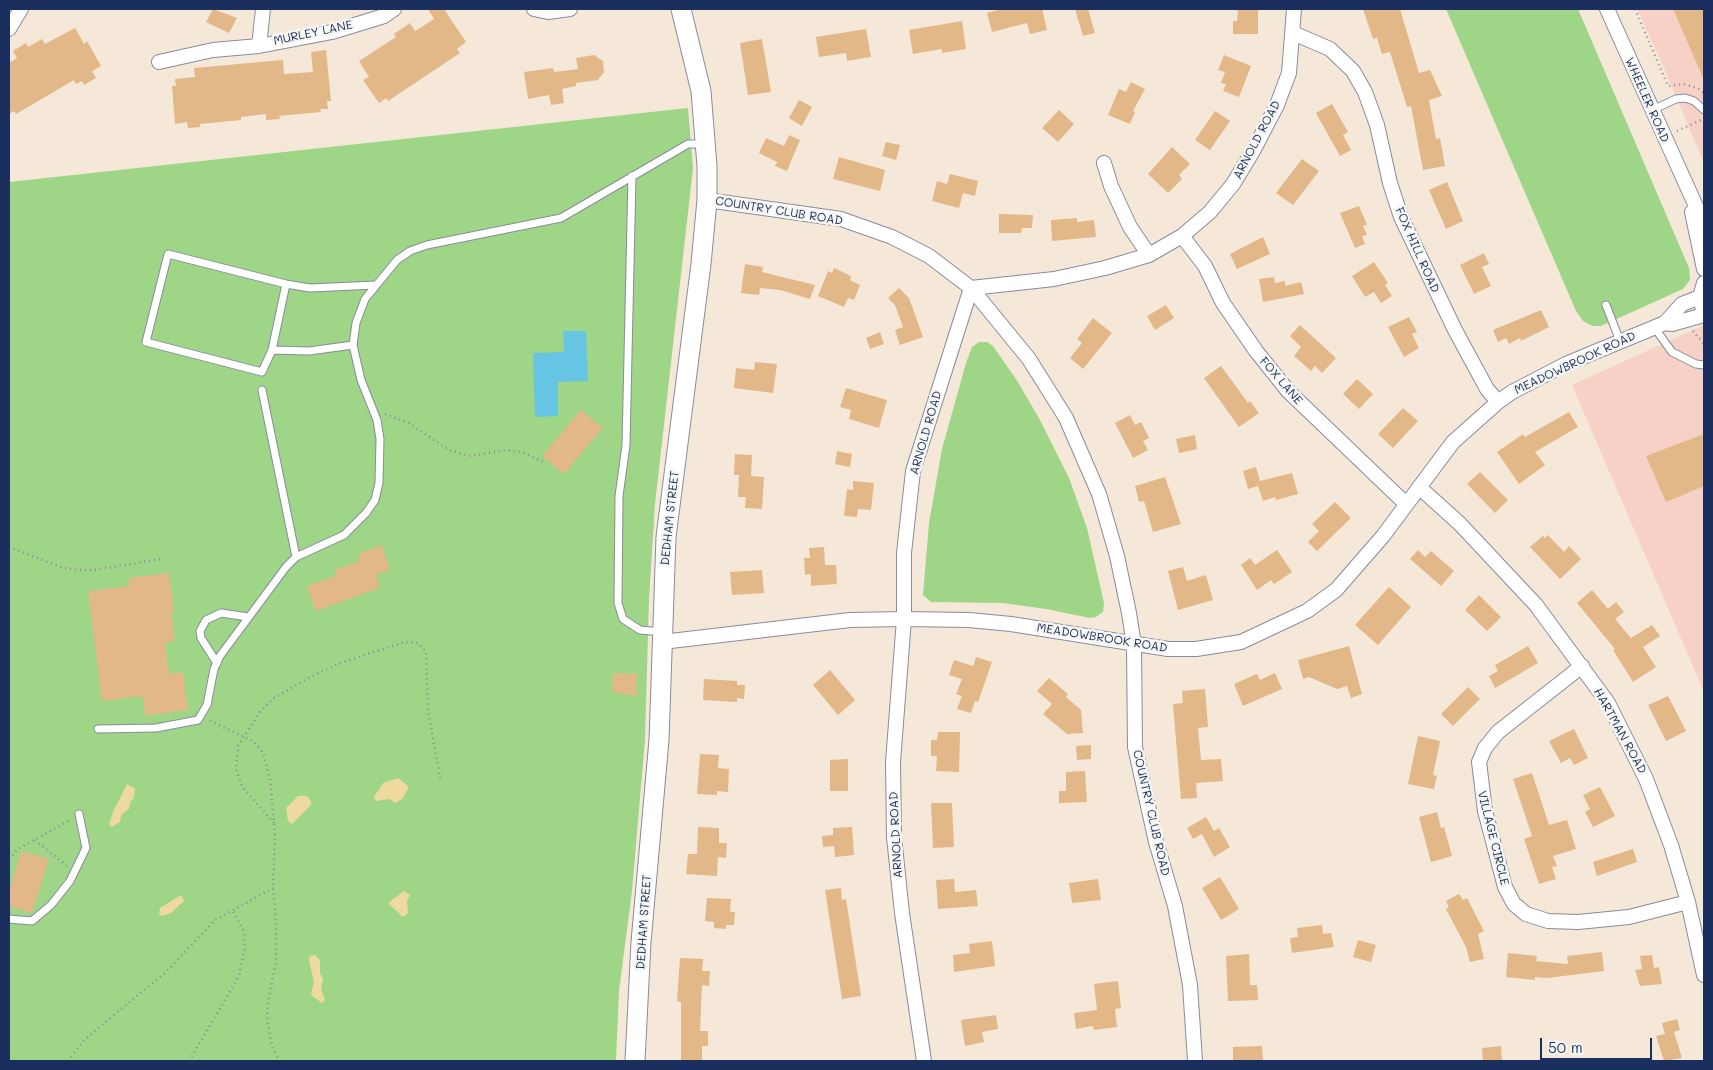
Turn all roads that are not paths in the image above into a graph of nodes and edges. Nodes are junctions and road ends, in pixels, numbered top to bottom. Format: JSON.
{"nodes":[{"id":1,"x":21,"y":9,"type":"edge"},
{"id":2,"x":263,"y":9,"type":"edge"},
{"id":3,"x":394,"y":9,"type":"edge"},
{"id":4,"x":534,"y":9,"type":"edge"},
{"id":5,"x":570,"y":9,"type":"edge"},
{"id":6,"x":681,"y":9,"type":"edge"},
{"id":7,"x":1294,"y":9,"type":"edge"},
{"id":8,"x":1607,"y":9,"type":"edge"},
{"id":9,"x":9,"y":29,"type":"edge"},
{"id":10,"x":1293,"y":33,"type":"junction"},
{"id":11,"x":258,"y":46,"type":"junction"},
{"id":12,"x":159,"y":62,"type":"dead end"},
{"id":13,"x":1652,"y":110,"type":"junction"},
{"id":14,"x":1704,"y":110,"type":"edge"},
{"id":15,"x":706,"y":144,"type":"junction"},
{"id":16,"x":1104,"y":163,"type":"dead end"},
{"id":17,"x":632,"y":176,"type":"junction"},
{"id":18,"x":1688,"y":192,"type":"junction"},
{"id":19,"x":706,"y":200,"type":"junction"},
{"id":20,"x":1704,"y":224,"type":"edge"},
{"id":21,"x":1182,"y":236,"type":"junction"},
{"id":22,"x":1150,"y":254,"type":"junction"},
{"id":23,"x":1704,"y":269,"type":"edge"},
{"id":24,"x":286,"y":284,"type":"junction"},
{"id":25,"x":376,"y":285,"type":"junction"},
{"id":26,"x":971,"y":288,"type":"junction"},
{"id":27,"x":1702,"y":290,"type":"edge"},
{"id":28,"x":1606,"y":306,"type":"dead end"},
{"id":29,"x":1704,"y":311,"type":"edge"},
{"id":30,"x":1704,"y":315,"type":"edge"},
{"id":31,"x":1659,"y":325,"type":"junction"},
{"id":32,"x":1620,"y":341,"type":"junction"},
{"id":33,"x":354,"y":345,"type":"junction"},
{"id":34,"x":272,"y":350,"type":"junction"},
{"id":35,"x":1704,"y":365,"type":"edge"},
{"id":36,"x":262,"y":390,"type":"dead end"},
{"id":37,"x":1498,"y":402,"type":"junction"},
{"id":38,"x":1419,"y":486,"type":"junction"},
{"id":39,"x":1406,"y":504,"type":"junction"},
{"id":40,"x":296,"y":557,"type":"junction"},
{"id":41,"x":248,"y":617,"type":"junction"},
{"id":42,"x":904,"y":619,"type":"junction"},
{"id":43,"x":662,"y":637,"type":"junction"},
{"id":44,"x":1134,"y":644,"type":"junction"},
{"id":45,"x":217,"y":663,"type":"junction"},
{"id":46,"x":1582,"y":666,"type":"junction"},
{"id":47,"x":98,"y":729,"type":"dead end"},
{"id":48,"x":79,"y":814,"type":"road end"},
{"id":49,"x":1688,"y":902,"type":"junction"},
{"id":50,"x":9,"y":919,"type":"edge"},
{"id":51,"x":1704,"y":975,"type":"edge"},
{"id":52,"x":635,"y":1061,"type":"edge"},
{"id":53,"x":924,"y":1061,"type":"edge"},
{"id":54,"x":1195,"y":1061,"type":"edge"}],
"edges":[{"from":1,"to":9,"type":"street"},
{"from":2,"to":11,"type":"street","name":"MURLEY LANE"},
{"from":3,"to":11,"type":"street","name":"MURLEY LANE"},
{"from":4,"to":5,"type":"street"},
{"from":6,"to":15,"type":"main road","name":"DEDHAM STREET"},
{"from":7,"to":10,"type":"street","name":"ARNOLD ROAD"},
{"from":8,"to":13,"type":"street","name":"WHEELER ROAD"},
{"from":10,"to":21,"type":"street","name":"ARNOLD ROAD"},
{"from":10,"to":37,"type":"street","name":"FOX HILL ROAD"},
{"from":11,"to":12,"type":"street","name":"MURLEY LANE"},
{"from":13,"to":14,"type":"lane"},
{"from":13,"to":18,"type":"street","name":"WHEELER ROAD"},
{"from":15,"to":17,"type":"lane"},
{"from":15,"to":19,"type":"main road","name":"DEDHAM STREET"},
{"from":16,"to":22,"type":"street"},
{"from":17,"to":25,"type":"lane"},
{"from":17,"to":43,"type":"lane"},
{"from":18,"to":20,"type":"street","name":"WHEELER ROAD"},
{"from":18,"to":23,"type":"street","name":"WHEELER ROAD"},
{"from":19,"to":26,"type":"street","name":"COUNTRY CLUB ROAD"},
{"from":19,"to":43,"type":"main road","name":"DEDHAM STREET"},
{"from":21,"to":22,"type":"street","name":"ARNOLD ROAD"},
{"from":21,"to":39,"type":"street","name":"FOX LANE"},
{"from":22,"to":26,"type":"street","name":"ARNOLD ROAD"},
{"from":24,"to":25,"type":"lane"},
{"from":24,"to":34,"type":"lane"},
{"from":24,"to":34,"type":"lane"},
{"from":25,"to":33,"type":"lane"},
{"from":26,"to":42,"type":"street","name":"ARNOLD ROAD"},
{"from":26,"to":44,"type":"street","name":"COUNTRY CLUB ROAD"},
{"from":27,"to":29,"type":"street"},
{"from":27,"to":31,"type":"street","name":"MEADOWBROOK ROAD"},
{"from":28,"to":32,"type":"lane"},
{"from":30,"to":31,"type":"street","name":"MEADOWBROOK ROAD"},
{"from":31,"to":32,"type":"street","name":"MEADOWBROOK ROAD"},
{"from":31,"to":35,"type":"lane"},
{"from":32,"to":37,"type":"street","name":"MEADOWBROOK ROAD"},
{"from":33,"to":34,"type":"lane"},
{"from":33,"to":40,"type":"lane"},
{"from":36,"to":40,"type":"lane"},
{"from":37,"to":38,"type":"street","name":"MEADOWBROOK ROAD"},
{"from":38,"to":39,"type":"street","name":"MEADOWBROOK ROAD"},
{"from":38,"to":46,"type":"street","name":"HARTMAN ROAD"},
{"from":39,"to":44,"type":"street","name":"MEADOWBROOK ROAD"},
{"from":40,"to":41,"type":"lane"},
{"from":41,"to":45,"type":"lane"},
{"from":41,"to":45,"type":"lane"},
{"from":42,"to":43,"type":"street","name":"MEADOWBROOK ROAD"},
{"from":42,"to":44,"type":"street","name":"MEADOWBROOK ROAD"},
{"from":42,"to":53,"type":"street","name":"ARNOLD ROAD"},
{"from":43,"to":52,"type":"main road","name":"DEDHAM STREET"},
{"from":44,"to":54,"type":"street","name":"COUNTRY CLUB ROAD"},
{"from":45,"to":47,"type":"lane"},
{"from":46,"to":49,"type":"street","name":"HARTMAN ROAD"},
{"from":46,"to":49,"type":"street","name":"VILLAGE CIRCLE"},
{"from":48,"to":50,"type":"lane"},
{"from":49,"to":51,"type":"street","name":"HARTMAN ROAD"}]}
